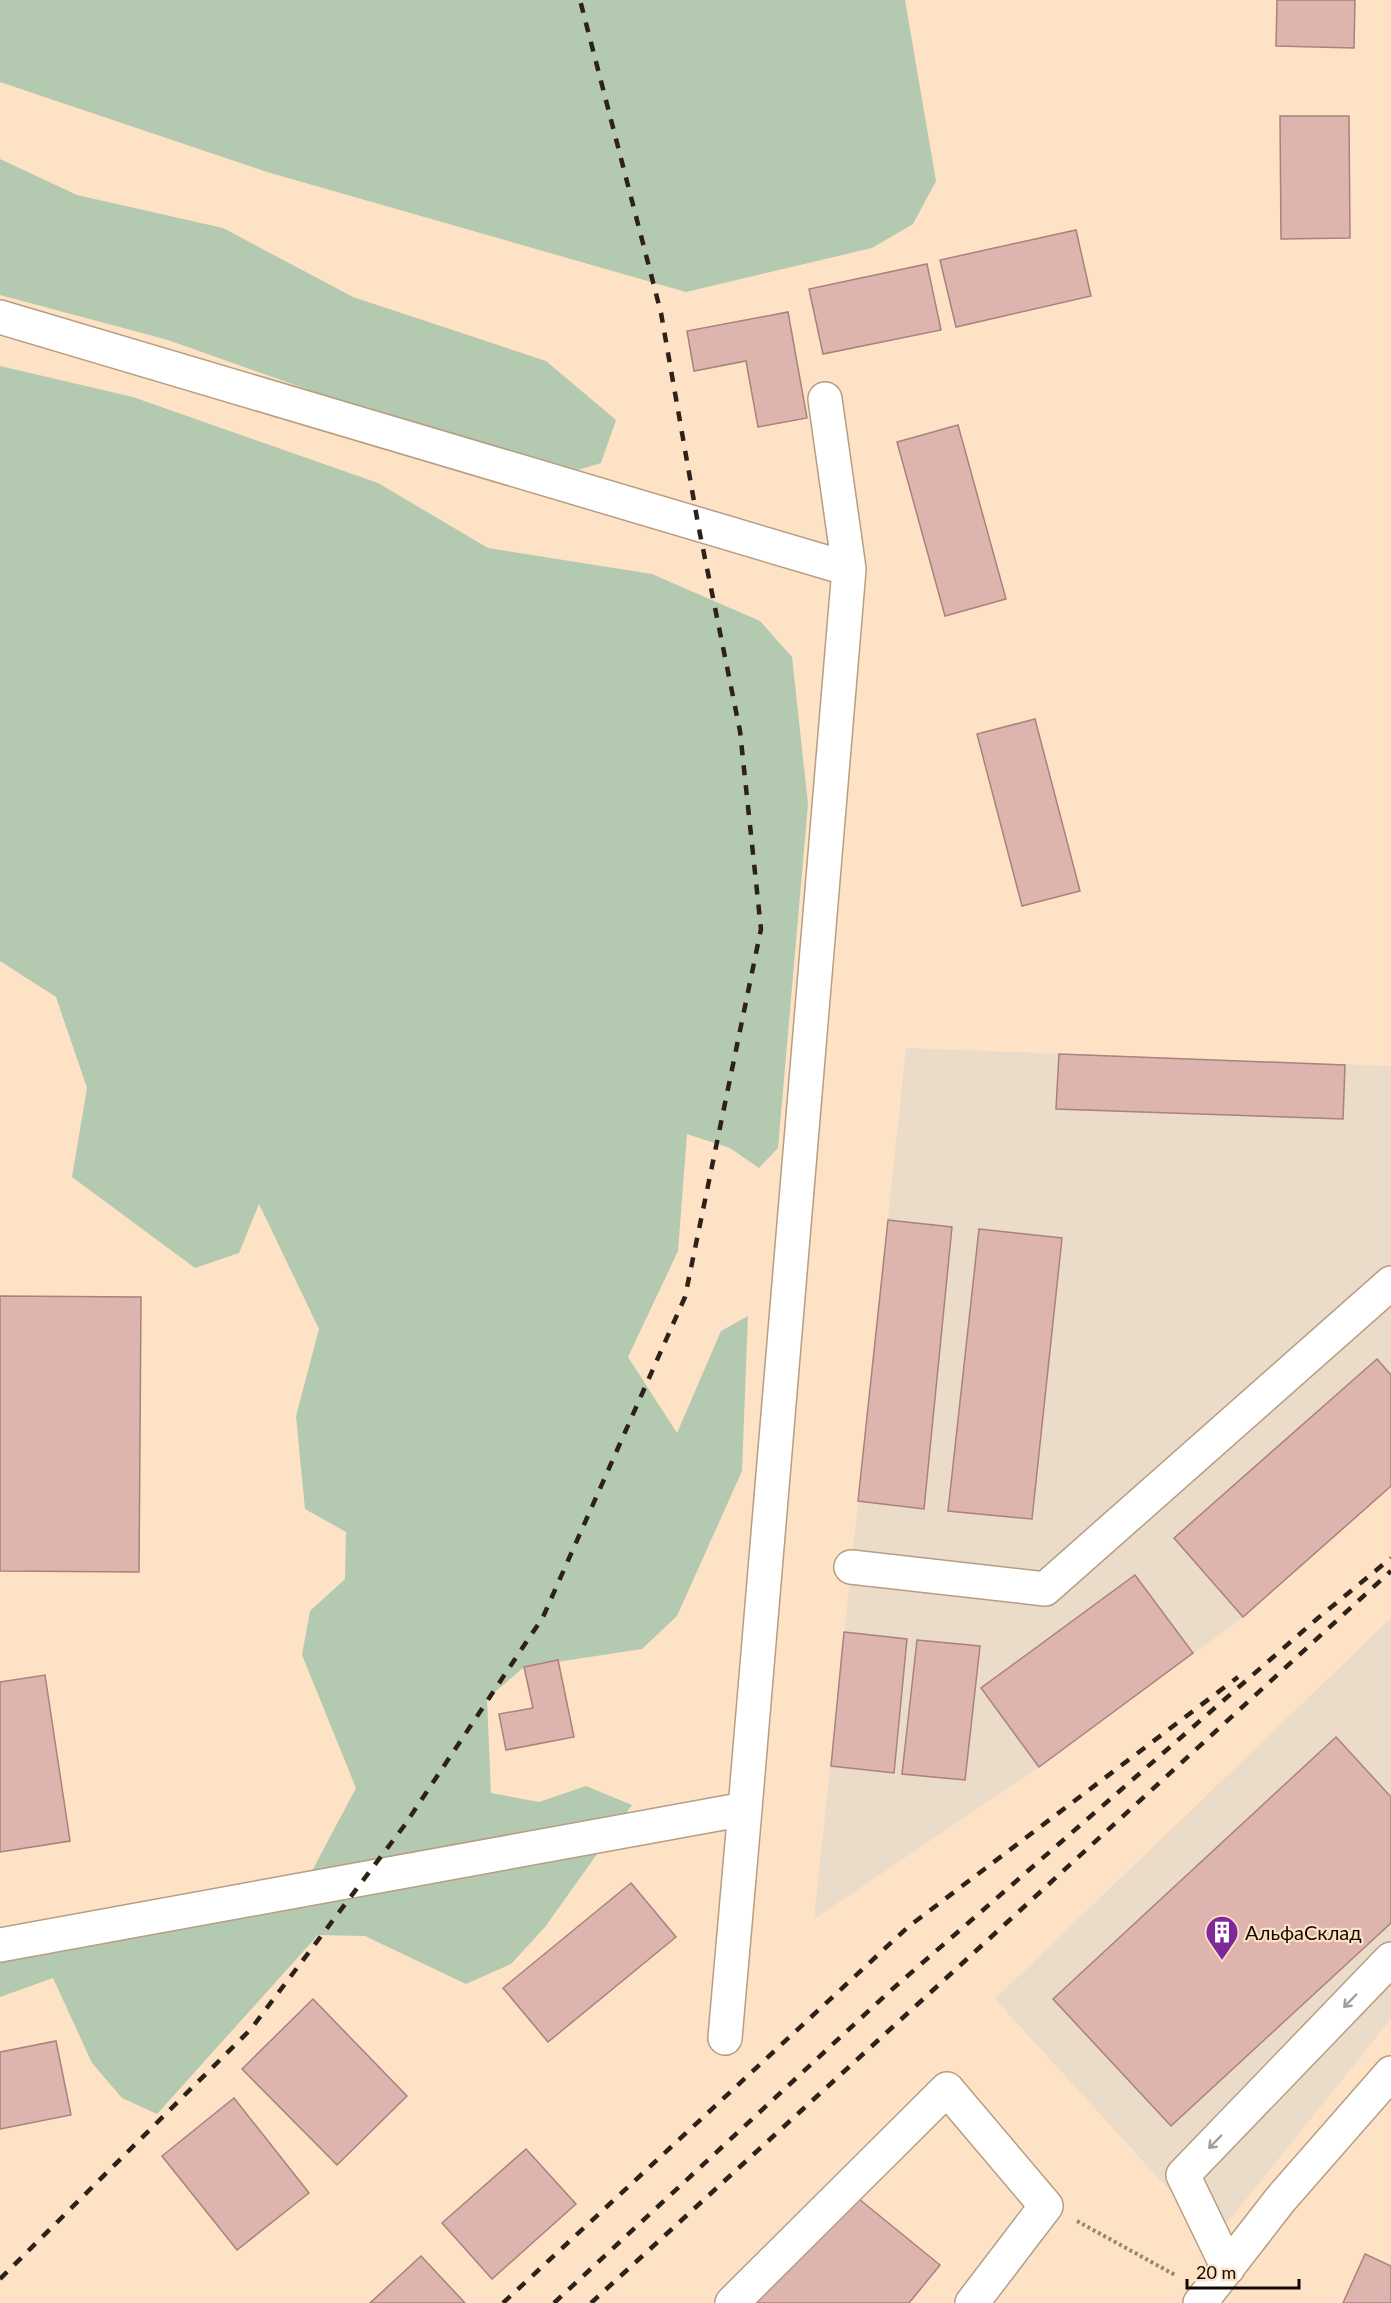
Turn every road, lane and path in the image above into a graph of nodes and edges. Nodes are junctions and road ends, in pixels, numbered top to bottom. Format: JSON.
{"nodes":[{"id":1,"x":0,"y":317,"type":"edge"},
{"id":2,"x":825,"y":399,"type":"dead end"},
{"id":3,"x":849,"y":569,"type":"junction"},
{"id":4,"x":1391,"y":1283,"type":"edge"},
{"id":5,"x":852,"y":1566,"type":"dead end"},
{"id":6,"x":745,"y":1809,"type":"junction"},
{"id":7,"x":0,"y":1945,"type":"edge"},
{"id":8,"x":1391,"y":1959,"type":"edge"},
{"id":9,"x":725,"y":2038,"type":"dead end"},
{"id":10,"x":1384,"y":2087,"type":"edge"},
{"id":11,"x":1046,"y":2206,"type":"junction"},
{"id":12,"x":1225,"y":2261,"type":"junction"},
{"id":13,"x":732,"y":2303,"type":"edge"},
{"id":14,"x":972,"y":2303,"type":"edge"},
{"id":15,"x":1200,"y":2303,"type":"edge"}],
"edges":[{"from":1,"to":3,"type":"street"},
{"from":2,"to":3,"type":"street"},
{"from":3,"to":6,"type":"street"},
{"from":4,"to":5,"type":"street"},
{"from":6,"to":7,"type":"street"},
{"from":6,"to":9,"type":"street"},
{"from":8,"to":12,"type":"street","one_way":true},
{"from":10,"to":12,"type":"street"},
{"from":11,"to":12,"type":"path"},
{"from":11,"to":13,"type":"street"},
{"from":11,"to":14,"type":"street"},
{"from":12,"to":15,"type":"street"}]}
